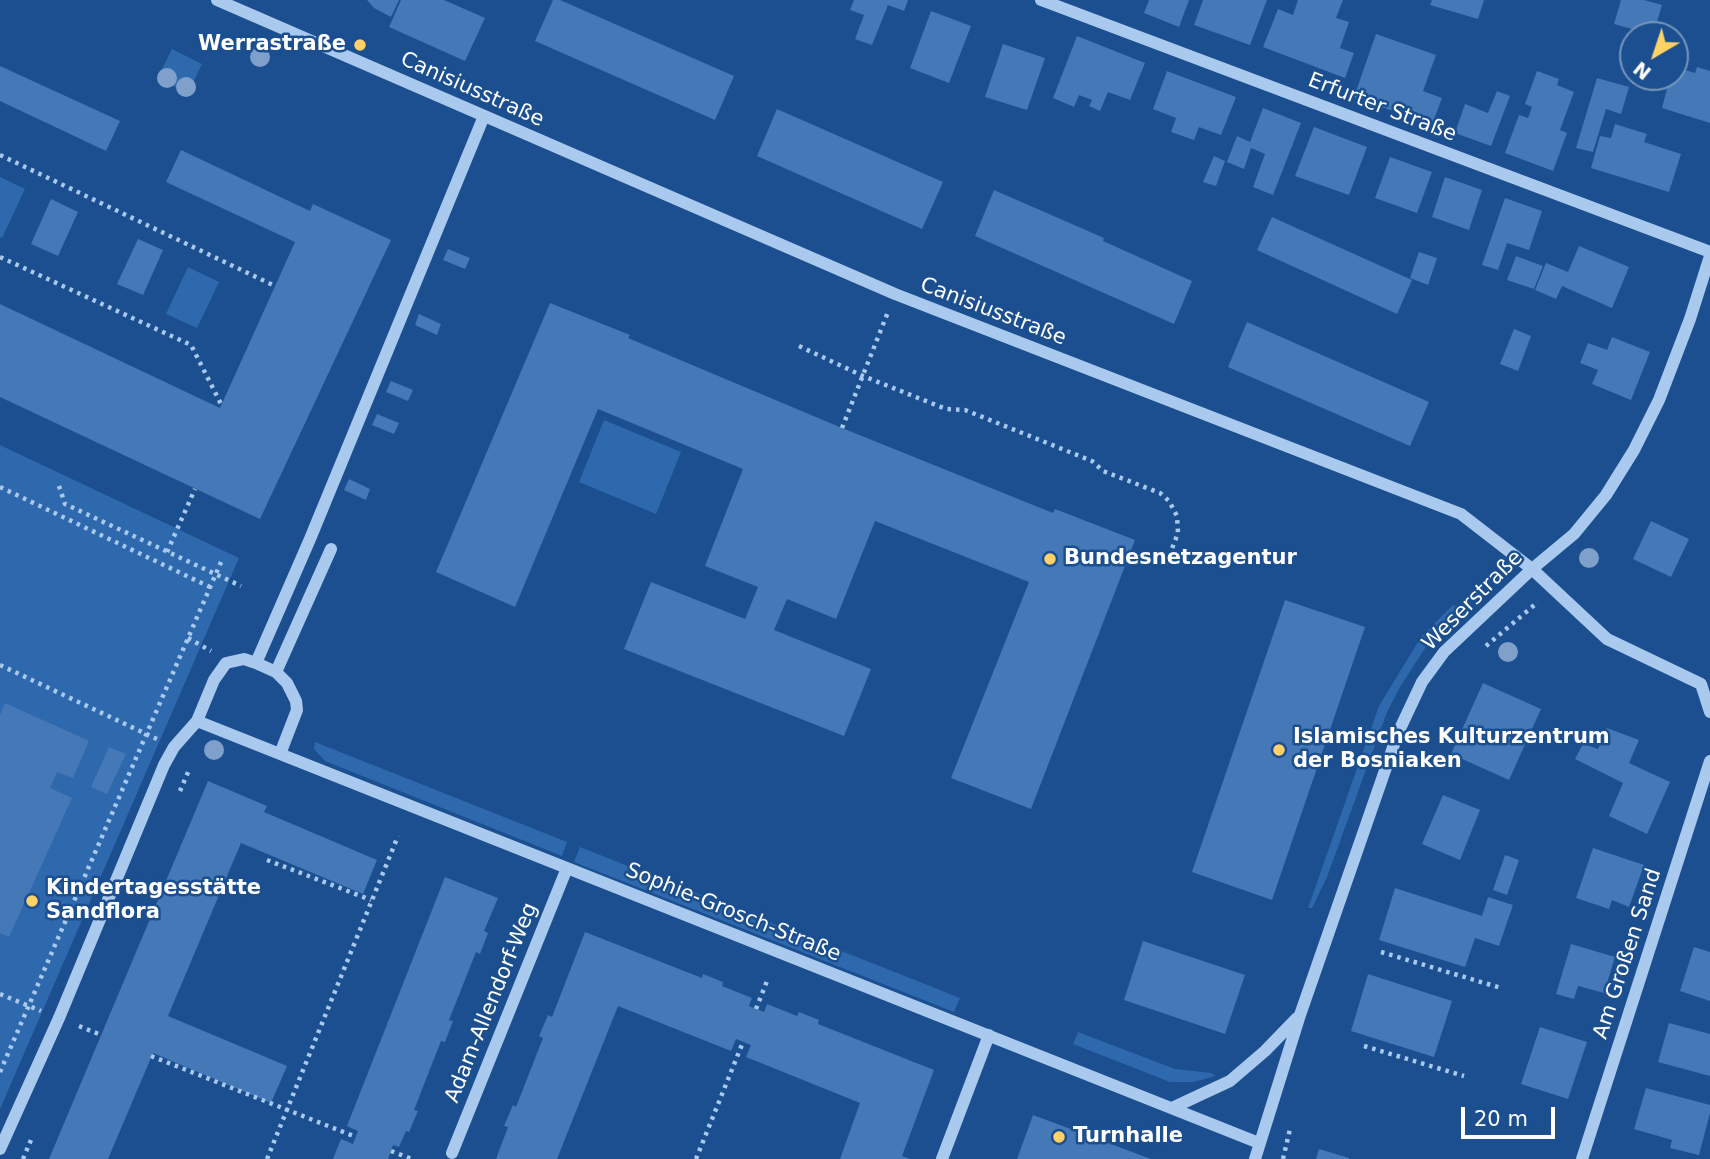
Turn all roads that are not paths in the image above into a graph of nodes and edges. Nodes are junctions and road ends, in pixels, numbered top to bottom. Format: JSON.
{"nodes":[{"id":1,"x":1041,"y":0,"type":"edge"},
{"id":2,"x":225,"y":2,"type":"edge"},
{"id":3,"x":484,"y":116,"type":"junction"},
{"id":4,"x":1710,"y":254,"type":"edge"},
{"id":5,"x":331,"y":549,"type":"dead end"},
{"id":6,"x":1532,"y":569,"type":"junction"},
{"id":7,"x":256,"y":663,"type":"junction"},
{"id":8,"x":276,"y":672,"type":"junction"},
{"id":9,"x":1710,"y":712,"type":"edge"},
{"id":10,"x":197,"y":721,"type":"junction"},
{"id":11,"x":280,"y":754,"type":"junction"},
{"id":12,"x":1710,"y":761,"type":"edge"},
{"id":13,"x":568,"y":868,"type":"junction"},
{"id":14,"x":1300,"y":1015,"type":"junction"},
{"id":15,"x":989,"y":1035,"type":"junction"},
{"id":16,"x":1172,"y":1108,"type":"junction"},
{"id":17,"x":1259,"y":1143,"type":"junction"},
{"id":18,"x":0,"y":1149,"type":"edge"},
{"id":19,"x":452,"y":1153,"type":"dead end"},
{"id":20,"x":942,"y":1159,"type":"edge"},
{"id":21,"x":1255,"y":1159,"type":"edge"},
{"id":22,"x":1582,"y":1159,"type":"edge"}],
"edges":[{"from":1,"to":4,"type":"street","name":"Erfurter Straße"},
{"from":2,"to":3,"type":"street","name":"Canisiusstraße"},
{"from":3,"to":6,"type":"street","name":"Canisiusstraße"},
{"from":3,"to":7,"type":"street"},
{"from":4,"to":6,"type":"street","name":"Weserstraße"},
{"from":5,"to":8,"type":"street"},
{"from":6,"to":9,"type":"street","name":"Canisiusstraße"},
{"from":6,"to":14,"type":"street","name":"Weserstraße"},
{"from":7,"to":8,"type":"street"},
{"from":7,"to":10,"type":"street"},
{"from":8,"to":11,"type":"street"},
{"from":10,"to":11,"type":"street","name":"Sophie-Grosch-Straße"},
{"from":10,"to":18,"type":"street"},
{"from":11,"to":13,"type":"street","name":"Sophie-Grosch-Straße"},
{"from":12,"to":22,"type":"street","name":"Am Großen Sand"},
{"from":13,"to":15,"type":"street","name":"Sophie-Grosch-Straße"},
{"from":13,"to":19,"type":"street","name":"Adam-Allendorf-Weg"},
{"from":14,"to":16,"type":"street"},
{"from":14,"to":17,"type":"street","name":"Weserstraße"},
{"from":15,"to":16,"type":"street","name":"Sophie-Grosch-Straße"},
{"from":15,"to":20,"type":"street"},
{"from":16,"to":17,"type":"street","name":"Sophie-Grosch-Straße"},
{"from":17,"to":21,"type":"street","name":"Weserstraße"}]}
